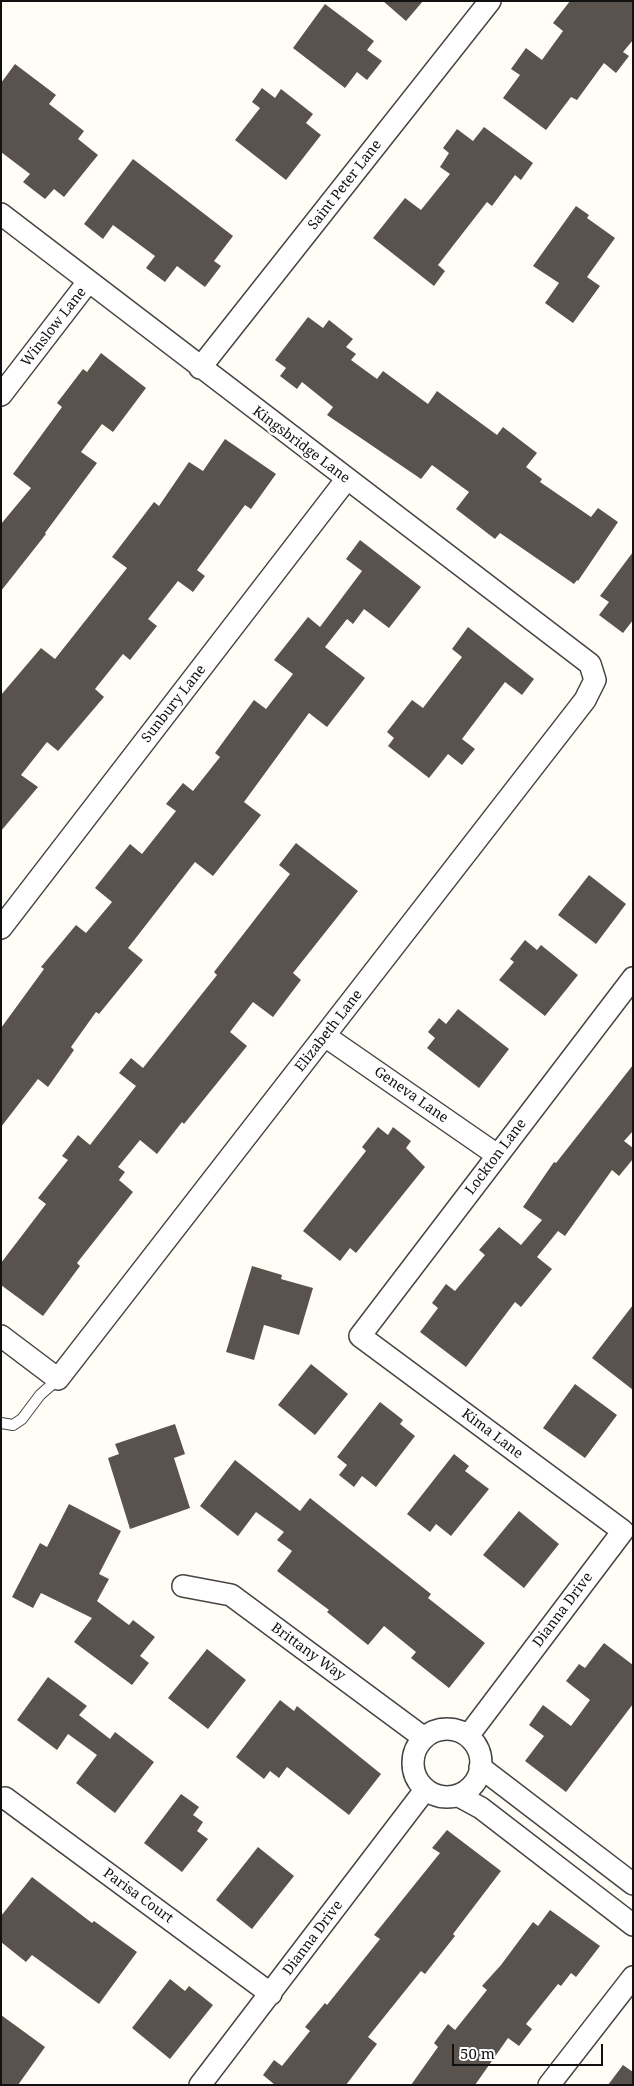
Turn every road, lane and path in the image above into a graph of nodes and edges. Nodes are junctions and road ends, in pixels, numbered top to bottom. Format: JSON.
{"nodes":[{"id":1,"x":490,"y":1,"type":"edge"},
{"id":2,"x":1,"y":214,"type":"edge"},
{"id":3,"x":88,"y":282,"type":"junction"},
{"id":4,"x":200,"y":368,"type":"junction"},
{"id":5,"x":1,"y":395,"type":"edge"},
{"id":6,"x":346,"y":480,"type":"junction"},
{"id":7,"x":595,"y":680,"type":"joint"},
{"id":8,"x":1,"y":928,"type":"edge"},
{"id":9,"x":633,"y":978,"type":"edge"},
{"id":10,"x":325,"y":1036,"type":"junction"},
{"id":11,"x":497,"y":1155,"type":"junction"},
{"id":12,"x":1,"y":1336,"type":"edge"},
{"id":13,"x":360,"y":1336,"type":"joint"},
{"id":14,"x":58,"y":1379,"type":"junction"},
{"id":15,"x":1,"y":1423,"type":"edge"},
{"id":16,"x":623,"y":1531,"type":"joint"},
{"id":17,"x":183,"y":1586,"type":"dead end"},
{"id":18,"x":468,"y":1736,"type":"junction"},
{"id":19,"x":424,"y":1738,"type":"junction"},
{"id":20,"x":480,"y":1767,"type":"junction"},
{"id":21,"x":425,"y":1790,"type":"junction"},
{"id":22,"x":459,"y":1796,"type":"junction"},
{"id":23,"x":5,"y":1798,"type":"dead end"},
{"id":24,"x":633,"y":1884,"type":"edge"},
{"id":25,"x":633,"y":1924,"type":"edge"},
{"id":26,"x":633,"y":1976,"type":"edge"},
{"id":27,"x":271,"y":1994,"type":"junction"},
{"id":28,"x":200,"y":2085,"type":"edge"},
{"id":29,"x":549,"y":2085,"type":"edge"}],
"edges":[{"from":1,"to":4,"type":"street","name":"Saint Peter Lane"},
{"from":2,"to":3,"type":"street","name":"Kingsbridge Lane"},
{"from":3,"to":4,"type":"street","name":"Kingsbridge Lane"},
{"from":3,"to":5,"type":"street","name":"Winslow Lane"},
{"from":4,"to":6,"type":"street","name":"Kingsbridge Lane"},
{"from":6,"to":7,"type":"street","name":"Kingsbridge Lane"},
{"from":6,"to":8,"type":"street","name":"Sunbury Lane"},
{"from":7,"to":10,"type":"street","name":"Elizabeth Lane"},
{"from":9,"to":11,"type":"street","name":"Lockton Lane"},
{"from":10,"to":11,"type":"street","name":"Geneva Lane"},
{"from":10,"to":14,"type":"street","name":"Elizabeth Lane"},
{"from":11,"to":13,"type":"street","name":"Lockton Lane"},
{"from":12,"to":14,"type":"street"},
{"from":13,"to":16,"type":"street","name":"Kima Lane"},
{"from":14,"to":15,"type":"lane"},
{"from":16,"to":18,"type":"street","name":"Dianna Drive"},
{"from":17,"to":19,"type":"street","name":"Brittany Way"},
{"from":18,"to":19,"type":"street"},
{"from":18,"to":20,"type":"street"},
{"from":19,"to":21,"type":"street"},
{"from":20,"to":22,"type":"street"},
{"from":20,"to":24,"type":"street"},
{"from":21,"to":22,"type":"street"},
{"from":21,"to":27,"type":"street","name":"Dianna Drive"},
{"from":22,"to":25,"type":"street"},
{"from":23,"to":27,"type":"street","name":"Parisa Court"},
{"from":26,"to":29,"type":"street"},
{"from":27,"to":28,"type":"street","name":"Dianna Drive"}]}
